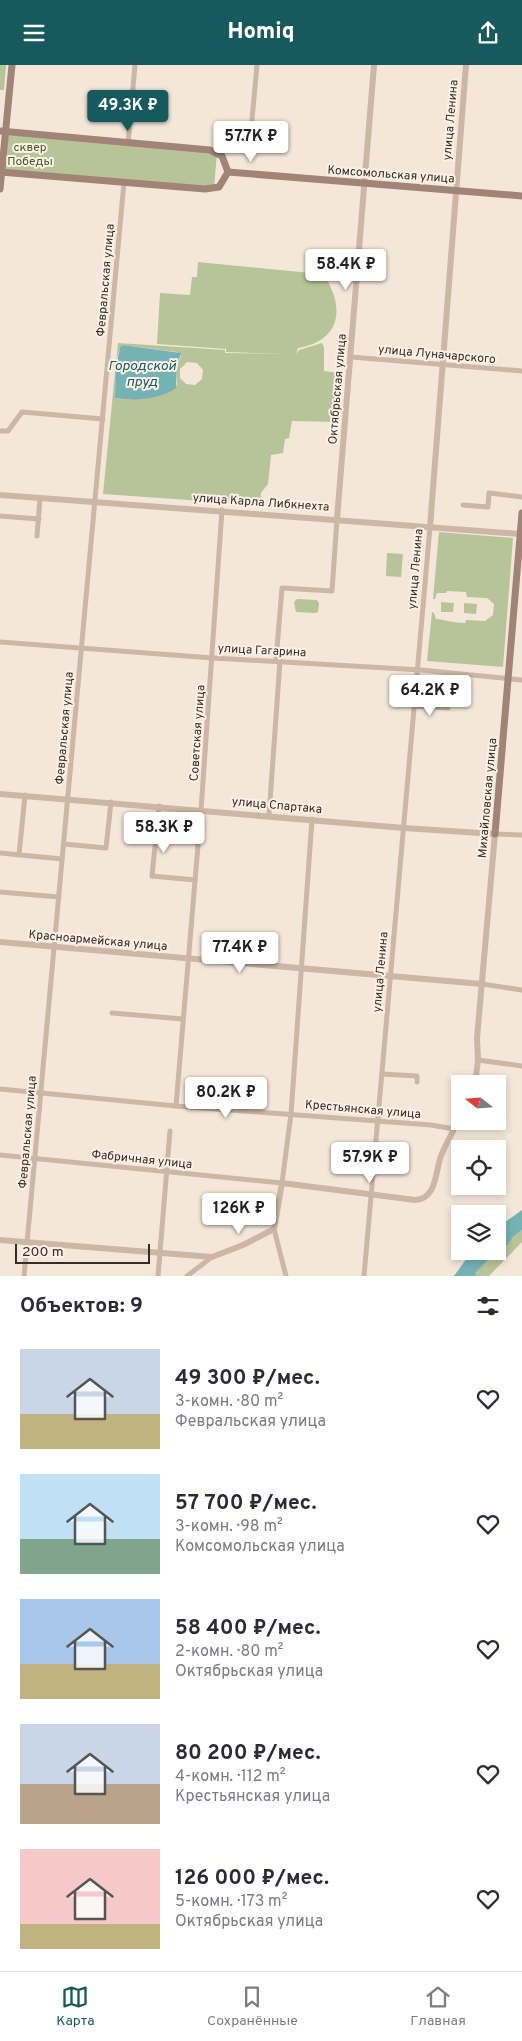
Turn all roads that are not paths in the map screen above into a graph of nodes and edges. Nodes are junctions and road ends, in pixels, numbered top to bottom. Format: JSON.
{"nodes":[{"id":1,"x":12,"y":65,"type":"edge"},
{"id":2,"x":135,"y":65,"type":"edge"},
{"id":3,"x":257,"y":65,"type":"edge"},
{"id":4,"x":374,"y":65,"type":"edge"},
{"id":5,"x":466,"y":65,"type":"edge"},
{"id":6,"x":3,"y":131,"type":"edge"},
{"id":7,"x":251,"y":131,"type":"dead end"},
{"id":8,"x":128,"y":143,"type":"junction"},
{"id":9,"x":1,"y":172,"type":"edge"},
{"id":10,"x":228,"y":172,"type":"junction"},
{"id":11,"x":124,"y":183,"type":"junction"},
{"id":12,"x":365,"y":184,"type":"junction"},
{"id":13,"x":0,"y":189,"type":"edge"},
{"id":14,"x":456,"y":191,"type":"junction"},
{"id":15,"x":522,"y":196,"type":"edge"},
{"id":16,"x":351,"y":357,"type":"junction"},
{"id":17,"x":442,"y":365,"type":"junction"},
{"id":18,"x":522,"y":371,"type":"edge"},
{"id":19,"x":103,"y":419,"type":"junction"},
{"id":20,"x":0,"y":431,"type":"edge"},
{"id":21,"x":0,"y":495,"type":"edge"},
{"id":22,"x":522,"y":497,"type":"edge"},
{"id":23,"x":40,"y":498,"type":"junction"},
{"id":24,"x":95,"y":502,"type":"junction"},
{"id":25,"x":463,"y":505,"type":"dead end"},
{"id":26,"x":222,"y":510,"type":"junction"},
{"id":27,"x":522,"y":513,"type":"edge"},
{"id":28,"x":0,"y":515,"type":"edge"},
{"id":29,"x":39,"y":519,"type":"junction"},
{"id":30,"x":338,"y":519,"type":"junction"},
{"id":31,"x":522,"y":520,"type":"edge"},
{"id":32,"x":430,"y":527,"type":"junction"},
{"id":33,"x":520,"y":534,"type":"junction"},
{"id":34,"x":37,"y":536,"type":"dead end"},
{"id":35,"x":0,"y":642,"type":"edge"},
{"id":36,"x":81,"y":648,"type":"junction"},
{"id":37,"x":212,"y":658,"type":"junction"},
{"id":38,"x":278,"y":661,"type":"junction"},
{"id":39,"x":417,"y":669,"type":"junction"},
{"id":40,"x":508,"y":679,"type":"junction"},
{"id":41,"x":522,"y":680,"type":"edge"},
{"id":42,"x":414,"y":706,"type":"junction"},
{"id":43,"x":448,"y":708,"type":"dead end"},
{"id":44,"x":0,"y":794,"type":"edge"},
{"id":45,"x":25,"y":795,"type":"junction"},
{"id":46,"x":68,"y":799,"type":"junction"},
{"id":47,"x":111,"y":802,"type":"junction"},
{"id":48,"x":159,"y":807,"type":"junction"},
{"id":49,"x":201,"y":810,"type":"junction"},
{"id":50,"x":269,"y":815,"type":"junction"},
{"id":51,"x":312,"y":819,"type":"junction"},
{"id":52,"x":404,"y":828,"type":"junction"},
{"id":53,"x":495,"y":834,"type":"junction"},
{"id":54,"x":522,"y":835,"type":"edge"},
{"id":55,"x":64,"y":844,"type":"junction"},
{"id":56,"x":0,"y":853,"type":"edge"},
{"id":57,"x":19,"y":855,"type":"junction"},
{"id":58,"x":62,"y":859,"type":"junction"},
{"id":59,"x":195,"y":880,"type":"junction"},
{"id":60,"x":0,"y":892,"type":"edge"},
{"id":61,"x":59,"y":897,"type":"junction"},
{"id":62,"x":0,"y":942,"type":"edge"},
{"id":63,"x":54,"y":947,"type":"junction"},
{"id":64,"x":187,"y":959,"type":"junction"},
{"id":65,"x":302,"y":969,"type":"junction"},
{"id":66,"x":391,"y":977,"type":"junction"},
{"id":67,"x":482,"y":984,"type":"junction"},
{"id":68,"x":522,"y":990,"type":"edge"},
{"id":69,"x":112,"y":1013,"type":"dead end"},
{"id":70,"x":183,"y":1019,"type":"junction"},
{"id":71,"x":478,"y":1060,"type":"junction"},
{"id":72,"x":522,"y":1066,"type":"edge"},
{"id":73,"x":382,"y":1074,"type":"junction"},
{"id":74,"x":476,"y":1075,"type":"edge"},
{"id":75,"x":417,"y":1082,"type":"dead end"},
{"id":76,"x":0,"y":1089,"type":"edge"},
{"id":77,"x":40,"y":1093,"type":"junction"},
{"id":78,"x":176,"y":1106,"type":"junction"},
{"id":79,"x":291,"y":1114,"type":"junction"},
{"id":80,"x":378,"y":1121,"type":"junction"},
{"id":81,"x":451,"y":1128,"type":"edge"},
{"id":82,"x":454,"y":1130,"type":"edge"},
{"id":83,"x":170,"y":1131,"type":"dead end"},
{"id":84,"x":0,"y":1155,"type":"edge"},
{"id":85,"x":35,"y":1158,"type":"junction"},
{"id":86,"x":167,"y":1171,"type":"junction"},
{"id":87,"x":282,"y":1183,"type":"junction"},
{"id":88,"x":372,"y":1195,"type":"junction"},
{"id":89,"x":274,"y":1229,"type":"junction"},
{"id":90,"x":0,"y":1241,"type":"edge"},
{"id":91,"x":27,"y":1242,"type":"junction"},
{"id":92,"x":161,"y":1252,"type":"junction"},
{"id":93,"x":212,"y":1257,"type":"junction"},
{"id":94,"x":24,"y":1276,"type":"edge"},
{"id":95,"x":158,"y":1276,"type":"edge"},
{"id":96,"x":187,"y":1276,"type":"edge"},
{"id":97,"x":286,"y":1276,"type":"edge"},
{"id":98,"x":364,"y":1276,"type":"edge"}],
"edges":[{"from":1,"to":6,"type":"main road"},
{"from":2,"to":8,"type":"street"},
{"from":3,"to":7,"type":"street"},
{"from":4,"to":12,"type":"street","name":"Октябрьская улица"},
{"from":5,"to":14,"type":"street","name":"улица Ленина"},
{"from":6,"to":8,"type":"main road"},
{"from":6,"to":9,"type":"main road"},
{"from":8,"to":10,"type":"main road"},
{"from":9,"to":11,"type":"main road"},
{"from":9,"to":13,"type":"main road"},
{"from":10,"to":11,"type":"main road"},
{"from":10,"to":12,"type":"main road","name":"Комсомольская улица"},
{"from":11,"to":19,"type":"street","name":"Февральская улица"},
{"from":12,"to":14,"type":"main road","name":"Комсомольская улица"},
{"from":12,"to":16,"type":"street","name":"Октябрьская улица"},
{"from":14,"to":15,"type":"main road","name":"Комсомольская улица"},
{"from":14,"to":17,"type":"street","name":"улица Ленина"},
{"from":16,"to":17,"type":"street","name":"улица Луначарского"},
{"from":16,"to":30,"type":"street","name":"Октябрьская улица"},
{"from":17,"to":18,"type":"street","name":"улица Луначарского"},
{"from":17,"to":32,"type":"street","name":"улица Ленина"},
{"from":19,"to":20,"type":"street"},
{"from":19,"to":24,"type":"street","name":"Февральская улица"},
{"from":21,"to":23,"type":"street","name":"улица Карла Либкнехта"},
{"from":22,"to":25,"type":"street"},
{"from":23,"to":24,"type":"street","name":"улица Карла Либкнехта"},
{"from":23,"to":29,"type":"street"},
{"from":24,"to":26,"type":"street","name":"улица Карла Либкнехта"},
{"from":24,"to":36,"type":"street","name":"Февральская улица"},
{"from":26,"to":30,"type":"street","name":"улица Карла Либкнехта"},
{"from":26,"to":37,"type":"street","name":"Советская улица"},
{"from":27,"to":31,"type":"main road","name":"Михайловская улица"},
{"from":28,"to":29,"type":"street"},
{"from":29,"to":34,"type":"street"},
{"from":30,"to":32,"type":"street","name":"улица Карла Либкнехта"},
{"from":30,"to":38,"type":"street","name":"Октябрьская улица"},
{"from":31,"to":33,"type":"main road","name":"Михайловская улица"},
{"from":32,"to":33,"type":"street","name":"улица Карла Либкнехта"},
{"from":32,"to":39,"type":"street","name":"улица Ленина"},
{"from":33,"to":40,"type":"main road","name":"Михайловская улица"},
{"from":35,"to":36,"type":"street","name":"улица Гагарина"},
{"from":36,"to":37,"type":"street","name":"улица Гагарина"},
{"from":36,"to":46,"type":"street","name":"Февральская улица"},
{"from":37,"to":38,"type":"street","name":"улица Гагарина"},
{"from":37,"to":49,"type":"street","name":"Советская улица"},
{"from":38,"to":39,"type":"street","name":"улица Гагарина"},
{"from":38,"to":50,"type":"street","name":"Октябрьская улица"},
{"from":39,"to":40,"type":"street","name":"улица Гагарина"},
{"from":39,"to":42,"type":"street","name":"улица Ленина"},
{"from":40,"to":41,"type":"street","name":"улица Гагарина"},
{"from":40,"to":53,"type":"main road","name":"Михайловская улица"},
{"from":42,"to":43,"type":"street"},
{"from":42,"to":52,"type":"street","name":"улица Ленина"},
{"from":44,"to":45,"type":"street","name":"улица Спартака"},
{"from":45,"to":46,"type":"street","name":"улица Спартака"},
{"from":45,"to":57,"type":"street"},
{"from":46,"to":47,"type":"street","name":"улица Спартака"},
{"from":46,"to":55,"type":"street","name":"Февральская улица"},
{"from":47,"to":48,"type":"street","name":"улица Спартака"},
{"from":47,"to":55,"type":"street"},
{"from":48,"to":49,"type":"street","name":"улица Спартака"},
{"from":48,"to":59,"type":"street"},
{"from":49,"to":50,"type":"street","name":"улица Спартака"},
{"from":49,"to":59,"type":"street","name":"Советская улица"},
{"from":50,"to":51,"type":"street","name":"улица Спартака"},
{"from":51,"to":52,"type":"street","name":"улица Спартака"},
{"from":51,"to":65,"type":"street"},
{"from":52,"to":53,"type":"street","name":"улица Спартака"},
{"from":52,"to":66,"type":"street","name":"улица Ленина"},
{"from":53,"to":54,"type":"street","name":"улица Спартака"},
{"from":53,"to":67,"type":"street","name":"Михайловская улица"},
{"from":55,"to":58,"type":"street","name":"Февральская улица"},
{"from":56,"to":57,"type":"street"},
{"from":57,"to":58,"type":"street"},
{"from":58,"to":61,"type":"street","name":"Февральская улица"},
{"from":59,"to":64,"type":"street","name":"Советская улица"},
{"from":60,"to":61,"type":"street"},
{"from":61,"to":63,"type":"street","name":"Февральская улица"},
{"from":62,"to":63,"type":"street","name":"Красноармейская улица"},
{"from":63,"to":64,"type":"street","name":"Красноармейская улица"},
{"from":63,"to":77,"type":"street","name":"Февральская улица"},
{"from":64,"to":65,"type":"street","name":"Красноармейская улица"},
{"from":64,"to":70,"type":"street","name":"Советская улица"},
{"from":65,"to":66,"type":"street","name":"Красноармейская улица"},
{"from":65,"to":79,"type":"street"},
{"from":66,"to":67,"type":"street","name":"Красноармейская улица"},
{"from":66,"to":73,"type":"street","name":"улица Ленина"},
{"from":67,"to":68,"type":"street","name":"Красноармейская улица"},
{"from":67,"to":71,"type":"street","name":"Михайловская улица"},
{"from":69,"to":70,"type":"street"},
{"from":70,"to":78,"type":"street","name":"Советская улица"},
{"from":71,"to":72,"type":"street"},
{"from":71,"to":74,"type":"street","name":"Михайловская улица"},
{"from":73,"to":75,"type":"street"},
{"from":73,"to":80,"type":"street","name":"улица Ленина"},
{"from":76,"to":77,"type":"street","name":"Крестьянская улица"},
{"from":77,"to":78,"type":"street","name":"Крестьянская улица"},
{"from":77,"to":85,"type":"street","name":"Февральская улица"},
{"from":78,"to":79,"type":"street","name":"Крестьянская улица"},
{"from":79,"to":80,"type":"street","name":"Крестьянская улица"},
{"from":79,"to":87,"type":"street"},
{"from":80,"to":81,"type":"street","name":"Крестьянская улица"},
{"from":80,"to":88,"type":"street","name":"улица Ленина"},
{"from":82,"to":88,"type":"street"},
{"from":83,"to":86,"type":"street"},
{"from":84,"to":85,"type":"street","name":"Фабричная улица"},
{"from":85,"to":86,"type":"street","name":"Фабричная улица"},
{"from":85,"to":91,"type":"street","name":"Февральская улица"},
{"from":86,"to":87,"type":"street","name":"Фабричная улица"},
{"from":86,"to":92,"type":"street"},
{"from":87,"to":88,"type":"street"},
{"from":87,"to":89,"type":"street"},
{"from":88,"to":98,"type":"street","name":"улица Ленина"},
{"from":89,"to":93,"type":"street"},
{"from":89,"to":97,"type":"street"},
{"from":90,"to":91,"type":"street"},
{"from":91,"to":92,"type":"street"},
{"from":91,"to":94,"type":"street","name":"Февральская улица"},
{"from":92,"to":93,"type":"street"},
{"from":92,"to":95,"type":"street"},
{"from":93,"to":96,"type":"street"}]}
